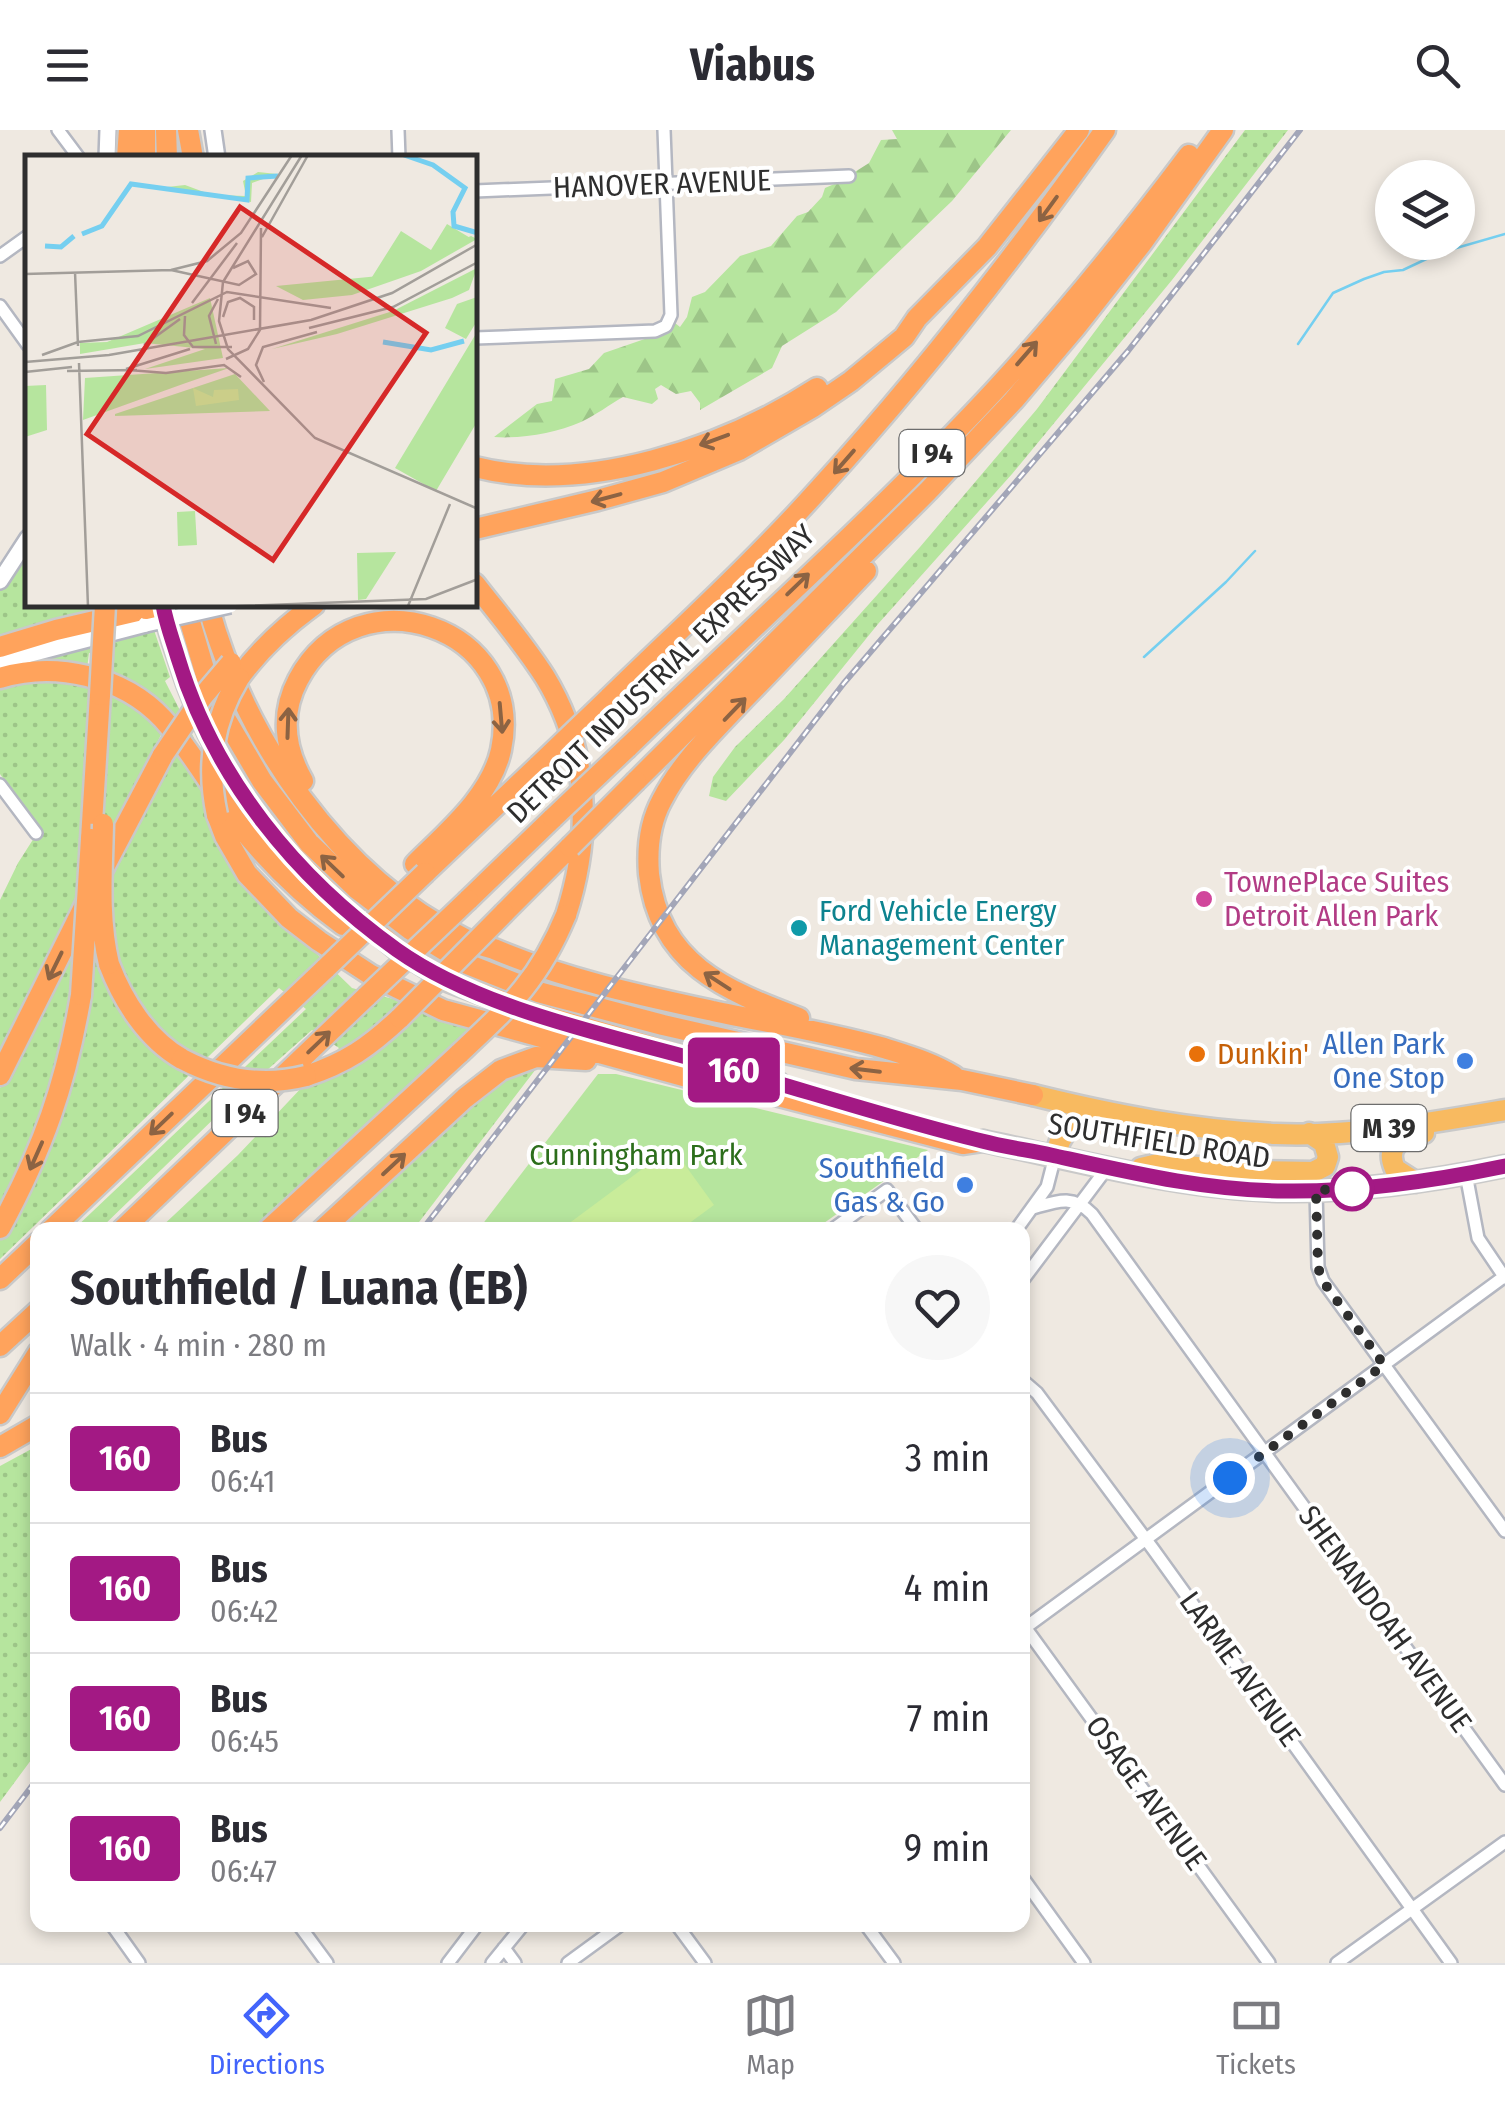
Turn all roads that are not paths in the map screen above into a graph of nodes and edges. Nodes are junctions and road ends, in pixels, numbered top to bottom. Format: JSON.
{"nodes":[{"id":1,"x":58,"y":130,"type":"edge"},
{"id":2,"x":108,"y":130,"type":"edge"},
{"id":3,"x":129,"y":130,"type":"edge"},
{"id":4,"x":144,"y":130,"type":"edge"},
{"id":5,"x":166,"y":130,"type":"edge"},
{"id":6,"x":188,"y":130,"type":"edge"},
{"id":7,"x":212,"y":130,"type":"edge"},
{"id":8,"x":398,"y":130,"type":"edge"},
{"id":9,"x":664,"y":130,"type":"edge"},
{"id":10,"x":1078,"y":130,"type":"edge"},
{"id":11,"x":1104,"y":130,"type":"edge"},
{"id":12,"x":1208,"y":130,"type":"edge"},
{"id":13,"x":1223,"y":130,"type":"edge"},
{"id":14,"x":78,"y":155,"type":"edge"},
{"id":15,"x":107,"y":155,"type":"edge"},
{"id":16,"x":127,"y":155,"type":"edge"},
{"id":17,"x":145,"y":155,"type":"edge"},
{"id":18,"x":167,"y":155,"type":"edge"},
{"id":19,"x":192,"y":155,"type":"edge"},
{"id":20,"x":216,"y":155,"type":"edge"},
{"id":21,"x":399,"y":155,"type":"edge"},
{"id":22,"x":849,"y":176,"type":"dead end"},
{"id":23,"x":666,"y":184,"type":"junction"},
{"id":24,"x":478,"y":191,"type":"edge"},
{"id":25,"x":25,"y":238,"type":"edge"},
{"id":26,"x":0,"y":256,"type":"edge"},
{"id":27,"x":0,"y":306,"type":"edge"},
{"id":28,"x":917,"y":318,"type":"junction"},
{"id":29,"x":478,"y":338,"type":"edge"},
{"id":30,"x":25,"y":342,"type":"edge"},
{"id":31,"x":1014,"y":400,"type":"junction"},
{"id":32,"x":478,"y":468,"type":"edge"},
{"id":33,"x":478,"y":528,"type":"edge"},
{"id":34,"x":25,"y":543,"type":"edge"},
{"id":35,"x":0,"y":581,"type":"edge"},
{"id":36,"x":478,"y":588,"type":"edge"},
{"id":37,"x":105,"y":608,"type":"edge"},
{"id":38,"x":185,"y":608,"type":"edge"},
{"id":39,"x":192,"y":608,"type":"edge"},
{"id":40,"x":209,"y":608,"type":"edge"},
{"id":41,"x":294,"y":608,"type":"edge"},
{"id":42,"x":310,"y":608,"type":"edge"},
{"id":43,"x":155,"y":611,"type":"edge"},
{"id":44,"x":0,"y":647,"type":"edge"},
{"id":45,"x":0,"y":662,"type":"edge"},
{"id":46,"x":235,"y":670,"type":"junction"},
{"id":47,"x":0,"y":678,"type":"edge"},
{"id":48,"x":98,"y":721,"type":"junction"},
{"id":49,"x":0,"y":785,"type":"edge"},
{"id":50,"x":36,"y":833,"type":"dead end"},
{"id":51,"x":420,"y":868,"type":"junction"},
{"id":52,"x":361,"y":933,"type":"junction"},
{"id":53,"x":486,"y":946,"type":"junction"},
{"id":54,"x":838,"y":1035,"type":"junction"},
{"id":55,"x":0,"y":1075,"type":"edge"},
{"id":56,"x":691,"y":1078,"type":"junction"},
{"id":57,"x":962,"y":1080,"type":"junction"},
{"id":58,"x":255,"y":1103,"type":"junction"},
{"id":59,"x":1505,"y":1110,"type":"edge"},
{"id":60,"x":1505,"y":1118,"type":"edge"},
{"id":61,"x":1260,"y":1133,"type":"junction"},
{"id":62,"x":1309,"y":1133,"type":"junction"},
{"id":63,"x":983,"y":1141,"type":"junction"},
{"id":64,"x":1055,"y":1156,"type":"junction"},
{"id":65,"x":1505,"y":1166,"type":"edge"},
{"id":66,"x":1116,"y":1170,"type":"junction"},
{"id":67,"x":1466,"y":1174,"type":"junction"},
{"id":68,"x":1415,"y":1182,"type":"junction"},
{"id":69,"x":1316,"y":1190,"type":"junction"},
{"id":70,"x":1082,"y":1204,"type":"junction"},
{"id":71,"x":1033,"y":1208,"type":"junction"},
{"id":72,"x":59,"y":1222,"type":"edge"},
{"id":73,"x":130,"y":1222,"type":"edge"},
{"id":74,"x":150,"y":1222,"type":"edge"},
{"id":75,"x":277,"y":1222,"type":"edge"},
{"id":76,"x":331,"y":1222,"type":"edge"},
{"id":77,"x":843,"y":1222,"type":"edge"},
{"id":78,"x":911,"y":1222,"type":"edge"},
{"id":79,"x":1022,"y":1222,"type":"edge"},
{"id":80,"x":0,"y":1228,"type":"edge"},
{"id":81,"x":30,"y":1250,"type":"edge"},
{"id":82,"x":1030,"y":1271,"type":"edge"},
{"id":83,"x":1505,"y":1277,"type":"edge"},
{"id":84,"x":0,"y":1278,"type":"edge"},
{"id":85,"x":30,"y":1318,"type":"edge"},
{"id":86,"x":0,"y":1346,"type":"edge"},
{"id":87,"x":1384,"y":1365,"type":"junction"},
{"id":88,"x":30,"y":1366,"type":"edge"},
{"id":89,"x":1030,"y":1386,"type":"edge"},
{"id":90,"x":0,"y":1414,"type":"edge"},
{"id":91,"x":30,"y":1430,"type":"edge"},
{"id":92,"x":30,"y":1441,"type":"edge"},
{"id":93,"x":0,"y":1449,"type":"edge"},
{"id":94,"x":1264,"y":1453,"type":"junction"},
{"id":95,"x":1505,"y":1532,"type":"edge"},
{"id":96,"x":1146,"y":1539,"type":"junction"},
{"id":97,"x":1030,"y":1623,"type":"edge"},
{"id":98,"x":1030,"y":1635,"type":"edge"},
{"id":99,"x":1505,"y":1785,"type":"edge"},
{"id":100,"x":1505,"y":1842,"type":"edge"},
{"id":101,"x":1030,"y":1888,"type":"edge"},
{"id":102,"x":1412,"y":1909,"type":"junction"},
{"id":103,"x":117,"y":1932,"type":"edge"},
{"id":104,"x":305,"y":1932,"type":"edge"},
{"id":105,"x":472,"y":1932,"type":"edge"},
{"id":106,"x":518,"y":1932,"type":"edge"},
{"id":107,"x":610,"y":1932,"type":"edge"},
{"id":108,"x":682,"y":1932,"type":"edge"},
{"id":109,"x":871,"y":1932,"type":"edge"},
{"id":110,"x":504,"y":1948,"type":"junction"},
{"id":111,"x":140,"y":1963,"type":"edge"},
{"id":112,"x":327,"y":1963,"type":"edge"},
{"id":113,"x":448,"y":1963,"type":"edge"},
{"id":114,"x":492,"y":1963,"type":"edge"},
{"id":115,"x":515,"y":1963,"type":"edge"},
{"id":116,"x":568,"y":1963,"type":"edge"},
{"id":117,"x":705,"y":1963,"type":"edge"},
{"id":118,"x":894,"y":1963,"type":"edge"},
{"id":119,"x":1084,"y":1963,"type":"edge"},
{"id":120,"x":1269,"y":1963,"type":"edge"},
{"id":121,"x":1337,"y":1963,"type":"edge"},
{"id":122,"x":1451,"y":1963,"type":"edge"}],
"edges":[{"from":1,"to":14,"type":"street"},
{"from":2,"to":15,"type":"main road"},
{"from":3,"to":16,"type":"highway"},
{"from":4,"to":17,"type":"highway"},
{"from":5,"to":18,"type":"highway"},
{"from":6,"to":19,"type":"highway"},
{"from":7,"to":20,"type":"main road"},
{"from":8,"to":21,"type":"street"},
{"from":9,"to":23,"type":"street"},
{"from":10,"to":28,"type":"highway"},
{"from":11,"to":51,"type":"highway","name":"DETROIT INDUSTRIAL EXPRESSWAY","number":"I 94","one_way":true,"bridge":true},
{"from":58,"to":12,"type":"highway","name":"DETROIT INDUSTRIAL EXPRESSWAY","number":"I 94","one_way":true,"bridge":true},
{"from":13,"to":31,"type":"highway"},
{"from":22,"to":23,"type":"street","name":"HANOVER AVENUE"},
{"from":23,"to":24,"type":"street","name":"HANOVER AVENUE"},
{"from":23,"to":29,"type":"street"},
{"from":25,"to":26,"type":"street"},
{"from":27,"to":30,"type":"street"},
{"from":28,"to":32,"type":"highway","one_way":true},
{"from":28,"to":33,"type":"highway","one_way":true},
{"from":31,"to":48,"type":"highway","bridge":true},
{"from":54,"to":31,"type":"highway","one_way":true},
{"from":34,"to":35,"type":"main road"},
{"from":36,"to":75,"type":"highway","bridge":true},
{"from":37,"to":48,"type":"highway","bridge":true},
{"from":57,"to":38,"type":"highway","number":"M 39","one_way":true},
{"from":39,"to":43,"type":"main road","bridge":true},
{"from":40,"to":53,"type":"highway"},
{"from":41,"to":46,"type":"highway"},
{"from":42,"to":46,"type":"highway"},
{"from":43,"to":44,"type":"highway"},
{"from":43,"to":45,"type":"main road"},
{"from":43,"to":52,"type":"highway"},
{"from":46,"to":55,"type":"highway","one_way":true,"bridge":true},
{"from":46,"to":56,"type":"highway","bridge":true},
{"from":47,"to":52,"type":"highway"},
{"from":48,"to":80,"type":"highway","one_way":true,"bridge":true},
{"from":49,"to":50,"type":"street"},
{"from":51,"to":52,"type":"highway","name":"DETROIT INDUSTRIAL EXPRESSWAY","number":"I 94","bridge":true},
{"from":53,"to":51,"type":"highway","one_way":true},
{"from":52,"to":63,"type":"highway","number":"M 39"},
{"from":52,"to":72,"type":"highway","name":"DETROIT INDUSTRIAL EXPRESSWAY","number":"I 94","one_way":true,"bridge":true},
{"from":53,"to":54,"type":"highway"},
{"from":54,"to":57,"type":"highway"},
{"from":56,"to":63,"type":"highway"},
{"from":76,"to":56,"type":"highway","one_way":true},
{"from":57,"to":61,"type":"highway","name":"SOUTHFIELD ROAD","number":"M 39"},
{"from":58,"to":73,"type":"highway","name":"DETROIT INDUSTRIAL EXPRESSWAY","number":"I 94"},
{"from":58,"to":74,"type":"highway"},
{"from":59,"to":62,"type":"highway","name":"SOUTHFIELD ROAD","number":"M 39"},
{"from":60,"to":68,"type":"highway"},
{"from":61,"to":62,"type":"highway","name":"SOUTHFIELD ROAD","number":"M 39"},
{"from":61,"to":64,"type":"highway"},
{"from":62,"to":66,"type":"highway"},
{"from":63,"to":64,"type":"highway","name":"SOUTHFIELD ROAD","number":"M 39"},
{"from":64,"to":66,"type":"highway","name":"SOUTHFIELD ROAD","number":"M 39"},
{"from":64,"to":71,"type":"street"},
{"from":65,"to":67,"type":"highway","name":"SOUTHFIELD ROAD","number":"M 39"},
{"from":66,"to":69,"type":"highway","name":"SOUTHFIELD ROAD","number":"M 39"},
{"from":66,"to":70,"type":"street"},
{"from":67,"to":68,"type":"highway","name":"SOUTHFIELD ROAD","number":"M 39"},
{"from":67,"to":83,"type":"street"},
{"from":68,"to":69,"type":"highway","name":"SOUTHFIELD ROAD","number":"M 39"},
{"from":69,"to":87,"type":"street"},
{"from":70,"to":71,"type":"street"},
{"from":70,"to":82,"type":"street"},
{"from":70,"to":94,"type":"street","name":"SHENANDOAH AVENUE"},
{"from":71,"to":79,"type":"street"},
{"from":77,"to":78,"type":"street"},
{"from":81,"to":84,"type":"highway"},
{"from":83,"to":87,"type":"street"},
{"from":85,"to":86,"type":"highway"},
{"from":87,"to":94,"type":"street"},
{"from":87,"to":95,"type":"street"},
{"from":88,"to":90,"type":"highway"},
{"from":89,"to":96,"type":"street","name":"LARME AVENUE"},
{"from":91,"to":93,"type":"highway"},
{"from":92,"to":93,"type":"highway"},
{"from":94,"to":96,"type":"street"},
{"from":94,"to":99,"type":"street","name":"SHENANDOAH AVENUE"},
{"from":96,"to":97,"type":"street"},
{"from":96,"to":102,"type":"street","name":"LARME AVENUE"},
{"from":98,"to":120,"type":"street","name":"OSAGE AVENUE"},
{"from":100,"to":102,"type":"street"},
{"from":101,"to":119,"type":"street"},
{"from":102,"to":121,"type":"street"},
{"from":102,"to":122,"type":"street","name":"LARME AVENUE"},
{"from":103,"to":111,"type":"street"},
{"from":104,"to":112,"type":"street"},
{"from":105,"to":113,"type":"street"},
{"from":106,"to":110,"type":"street"},
{"from":107,"to":116,"type":"street"},
{"from":108,"to":117,"type":"street"},
{"from":109,"to":118,"type":"street"},
{"from":110,"to":114,"type":"street"},
{"from":110,"to":115,"type":"street"}]}
